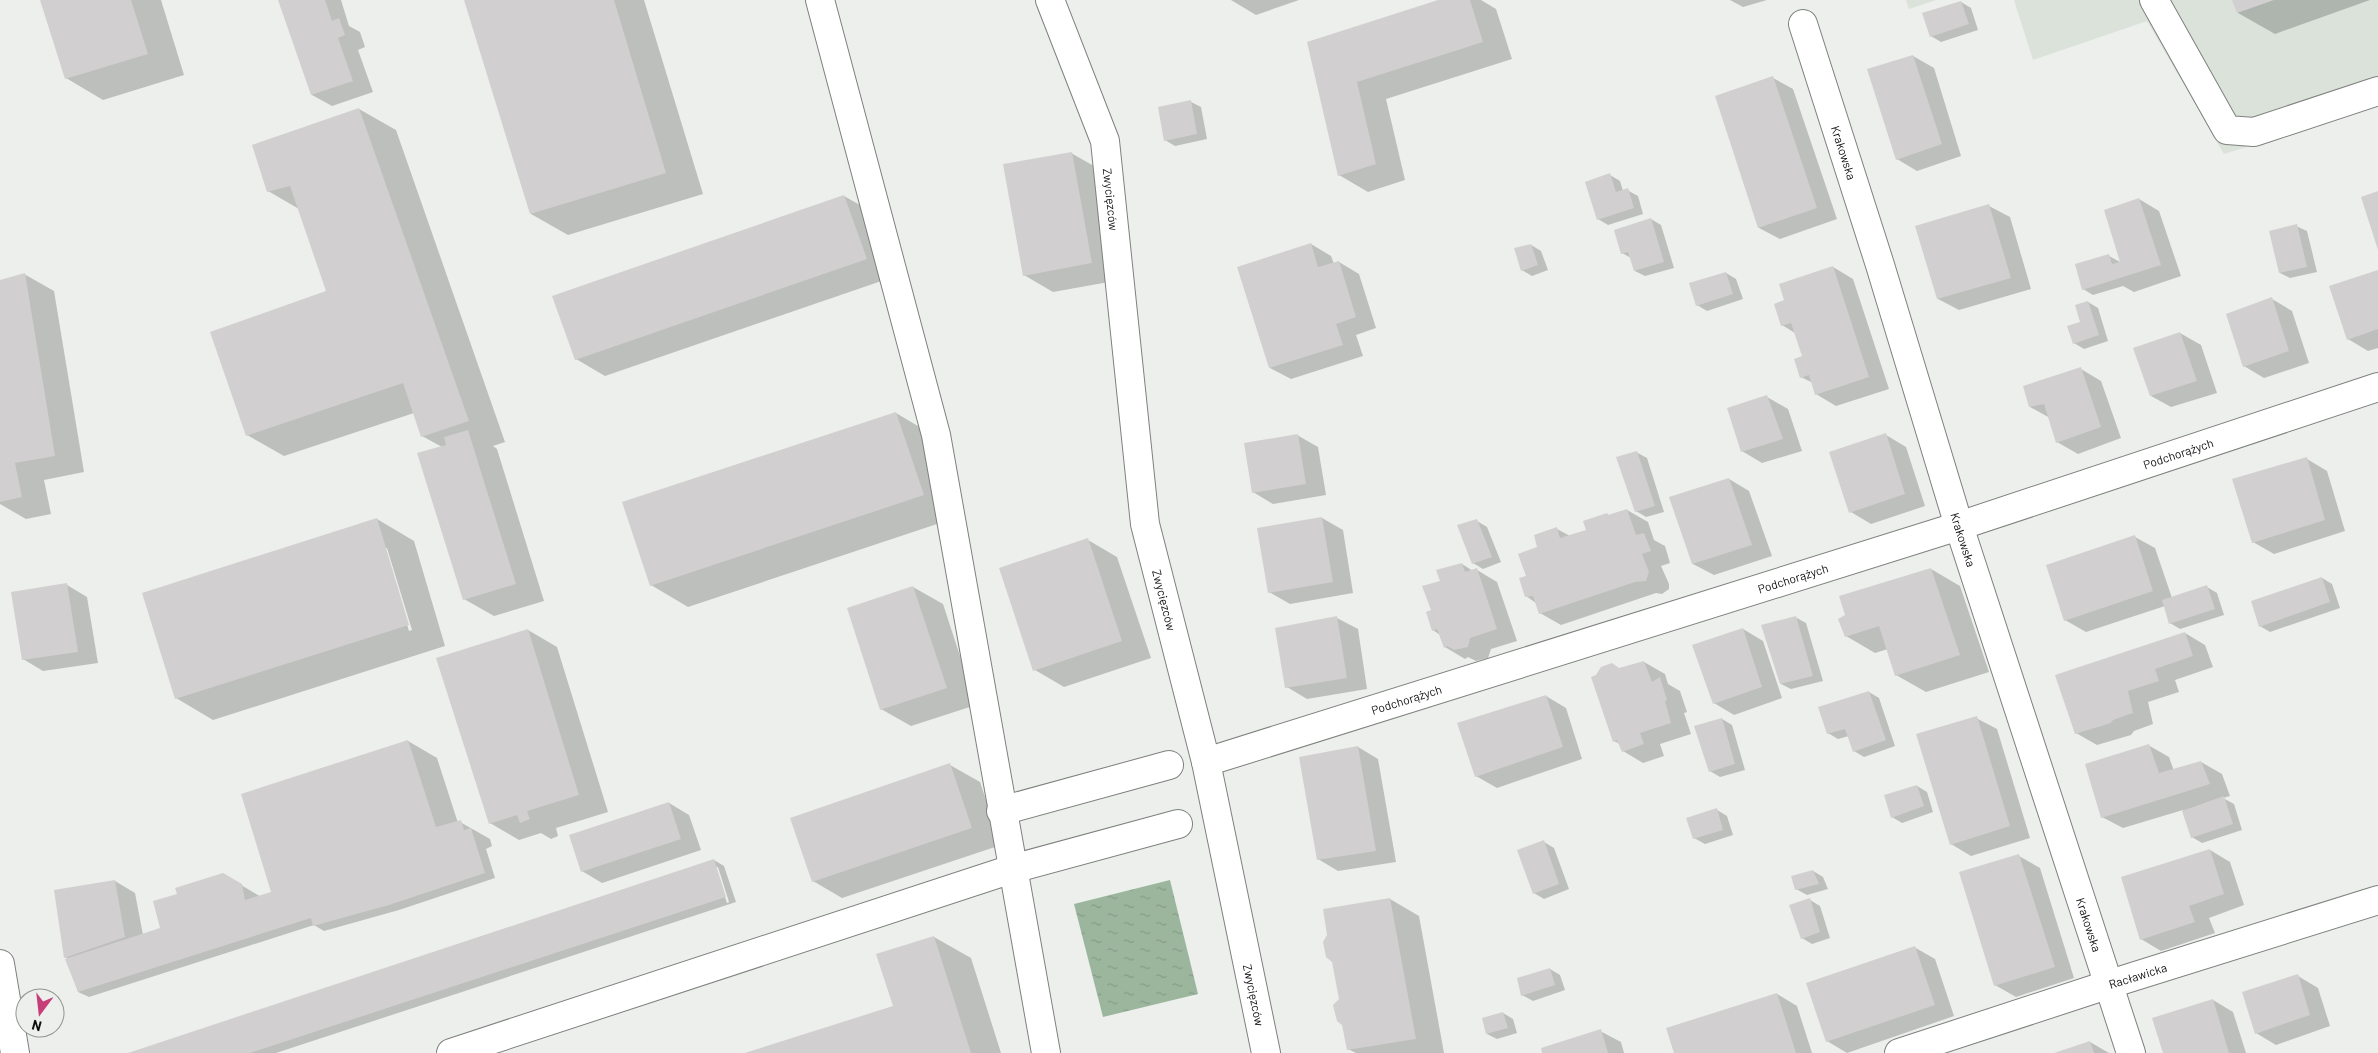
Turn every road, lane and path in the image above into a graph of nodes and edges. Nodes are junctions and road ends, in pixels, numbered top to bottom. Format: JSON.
{"nodes":[{"id":1,"x":820,"y":0,"type":"edge"},
{"id":2,"x":1050,"y":0,"type":"edge"},
{"id":3,"x":2154,"y":0,"type":"edge"},
{"id":4,"x":1803,"y":24,"type":"dead end"},
{"id":5,"x":2378,"y":91,"type":"edge"},
{"id":6,"x":2378,"y":387,"type":"edge"},
{"id":7,"x":1959,"y":526,"type":"junction"},
{"id":8,"x":1206,"y":762,"type":"junction"},
{"id":9,"x":1169,"y":765,"type":"dead end"},
{"id":10,"x":1002,"y":811,"type":"junction"},
{"id":11,"x":1178,"y":824,"type":"dead end"},
{"id":12,"x":1012,"y":869,"type":"junction"},
{"id":13,"x":2378,"y":900,"type":"edge"},
{"id":14,"x":0,"y":964,"type":"edge"},
{"id":15,"x":2110,"y":984,"type":"junction"},
{"id":16,"x":14,"y":1053,"type":"edge"},
{"id":17,"x":450,"y":1053,"type":"edge"},
{"id":18,"x":1046,"y":1053,"type":"edge"},
{"id":19,"x":1266,"y":1053,"type":"edge"},
{"id":20,"x":1899,"y":1053,"type":"edge"},
{"id":21,"x":2131,"y":1053,"type":"edge"}],
"edges":[{"from":1,"to":10,"type":"street"},
{"from":2,"to":8,"type":"street","name":"Zwycięzców"},
{"from":3,"to":5,"type":"street"},
{"from":4,"to":7,"type":"street","name":"Krakowska"},
{"from":6,"to":7,"type":"street","name":"Podchorążych"},
{"from":7,"to":8,"type":"street","name":"Podchorążych"},
{"from":7,"to":15,"type":"street","name":"Krakowska"},
{"from":8,"to":19,"type":"street","name":"Zwycięzców"},
{"from":9,"to":10,"type":"street"},
{"from":10,"to":12,"type":"street"},
{"from":11,"to":12,"type":"street"},
{"from":12,"to":17,"type":"street"},
{"from":12,"to":18,"type":"street"},
{"from":13,"to":15,"type":"street","name":"Racławicka"},
{"from":14,"to":16,"type":"street"},
{"from":15,"to":20,"type":"street","name":"Racławicka"},
{"from":15,"to":21,"type":"street","name":"Krakowska"}]}
